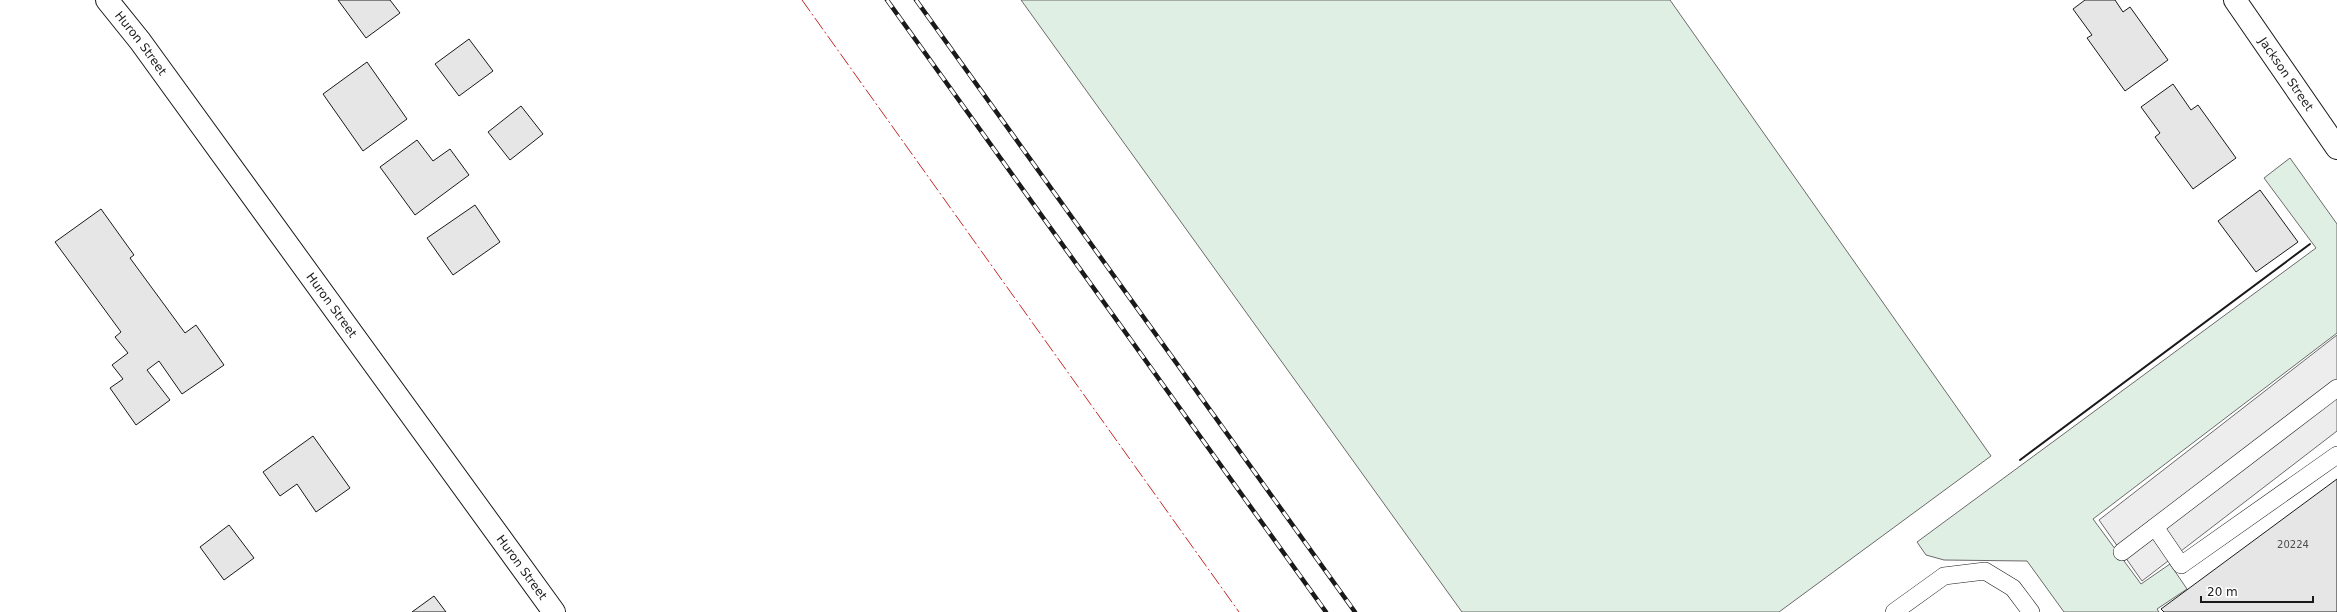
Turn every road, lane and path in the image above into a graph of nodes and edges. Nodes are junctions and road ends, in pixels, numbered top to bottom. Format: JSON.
{"nodes":[{"id":1,"x":108,"y":0,"type":"edge"},
{"id":2,"x":2235,"y":0,"type":"edge"},
{"id":3,"x":2337,"y":148,"type":"edge"},
{"id":4,"x":2337,"y":388,"type":"edge"},
{"id":5,"x":2337,"y":455,"type":"edge"},
{"id":6,"x":2155,"y":527,"type":"junction"},
{"id":7,"x":2122,"y":552,"type":"dead end"},
{"id":8,"x":554,"y":612,"type":"edge"},
{"id":9,"x":1894,"y":612,"type":"edge"},
{"id":10,"x":2031,"y":612,"type":"edge"}],
"edges":[{"from":1,"to":8,"type":"street","name":"Huron Street"},
{"from":2,"to":3,"type":"street","name":"Jackson Street"},
{"from":4,"to":6,"type":"lane"},
{"from":5,"to":6,"type":"lane"},
{"from":6,"to":7,"type":"lane"},
{"from":9,"to":10,"type":"lane"}]}
